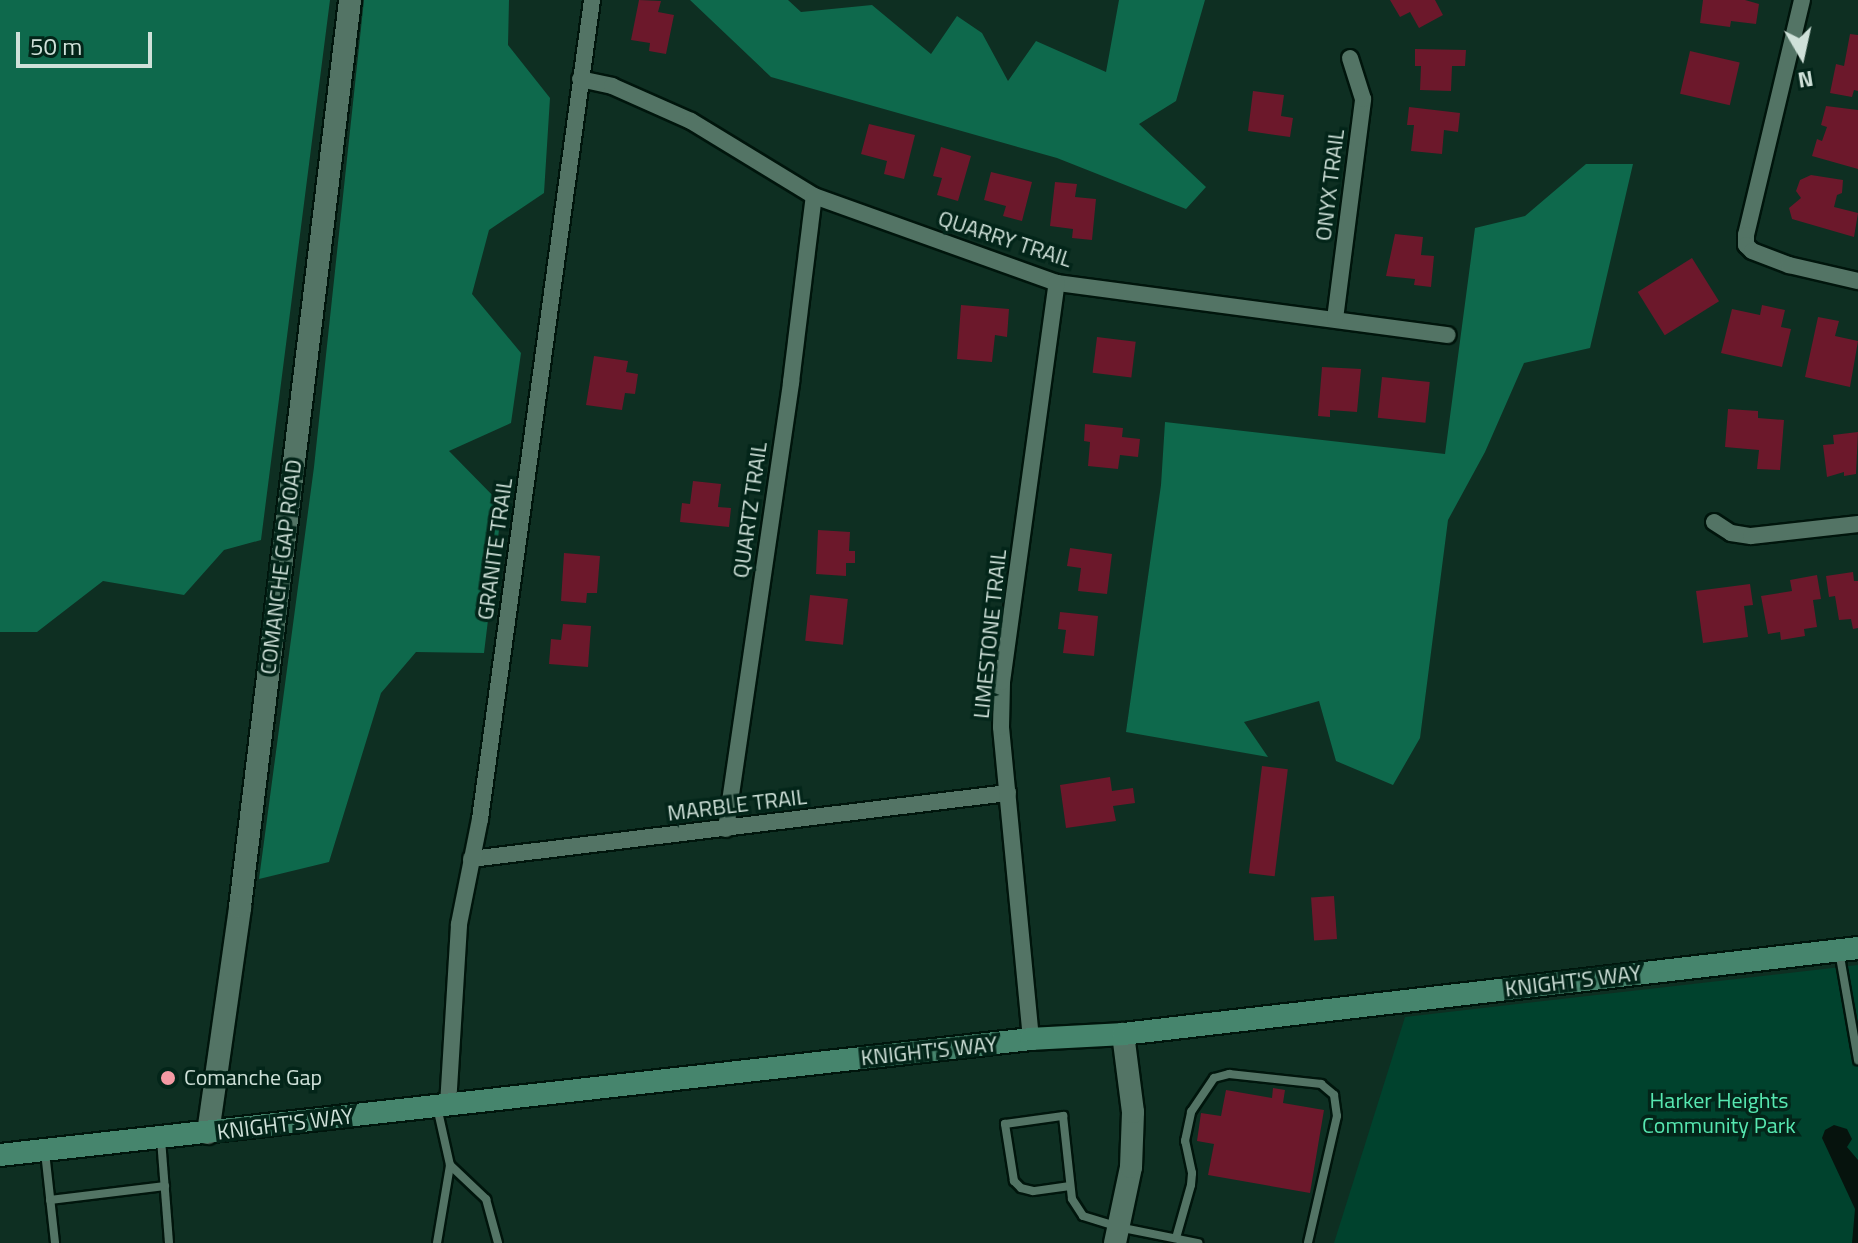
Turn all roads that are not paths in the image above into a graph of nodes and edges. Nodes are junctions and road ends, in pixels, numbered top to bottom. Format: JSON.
{"nodes":[{"id":1,"x":350,"y":0,"type":"edge"},
{"id":2,"x":592,"y":0,"type":"edge"},
{"id":3,"x":1802,"y":0,"type":"edge"},
{"id":4,"x":1350,"y":58,"type":"dead end"},
{"id":5,"x":580,"y":79,"type":"junction"},
{"id":6,"x":814,"y":196,"type":"junction"},
{"id":7,"x":1858,"y":281,"type":"edge"},
{"id":8,"x":1057,"y":283,"type":"junction"},
{"id":9,"x":1335,"y":319,"type":"junction"},
{"id":10,"x":1448,"y":335,"type":"dead end"},
{"id":11,"x":1714,"y":522,"type":"dead end"},
{"id":12,"x":1858,"y":524,"type":"edge"},
{"id":13,"x":1008,"y":793,"type":"junction"},
{"id":14,"x":726,"y":829,"type":"junction"},
{"id":15,"x":471,"y":859,"type":"junction"},
{"id":16,"x":1849,"y":949,"type":"edge"},
{"id":17,"x":1123,"y":1034,"type":"junction"},
{"id":18,"x":1031,"y":1039,"type":"junction"},
{"id":19,"x":1858,"y":1060,"type":"edge"},
{"id":20,"x":443,"y":1106,"type":"junction"},
{"id":21,"x":208,"y":1133,"type":"junction"},
{"id":22,"x":161,"y":1138,"type":"junction"},
{"id":23,"x":45,"y":1150,"type":"junction"},
{"id":24,"x":0,"y":1155,"type":"edge"},
{"id":25,"x":450,"y":1165,"type":"junction"},
{"id":26,"x":165,"y":1186,"type":"junction"},
{"id":27,"x":1070,"y":1186,"type":"junction"},
{"id":28,"x":50,"y":1200,"type":"junction"},
{"id":29,"x":1117,"y":1235,"type":"edge"},
{"id":30,"x":1176,"y":1238,"type":"junction"},
{"id":31,"x":55,"y":1243,"type":"edge"},
{"id":32,"x":169,"y":1243,"type":"edge"},
{"id":33,"x":437,"y":1243,"type":"edge"},
{"id":34,"x":498,"y":1243,"type":"edge"},
{"id":35,"x":1198,"y":1243,"type":"edge"},
{"id":36,"x":1308,"y":1243,"type":"edge"}],
"edges":[{"from":1,"to":21,"type":"street","name":"COMANCHE GAP ROAD"},
{"from":2,"to":5,"type":"street","name":"GRANITE TRAIL"},
{"from":3,"to":7,"type":"street"},
{"from":4,"to":9,"type":"street","name":"ONYX TRAIL"},
{"from":5,"to":6,"type":"street","name":"QUARRY TRAIL"},
{"from":5,"to":15,"type":"street","name":"GRANITE TRAIL"},
{"from":6,"to":8,"type":"street","name":"QUARRY TRAIL"},
{"from":6,"to":14,"type":"street","name":"QUARTZ TRAIL"},
{"from":8,"to":9,"type":"street","name":"QUARRY TRAIL"},
{"from":8,"to":13,"type":"street","name":"LIMESTONE TRAIL"},
{"from":9,"to":10,"type":"street","name":"QUARRY TRAIL"},
{"from":11,"to":12,"type":"street"},
{"from":13,"to":14,"type":"street","name":"MARBLE TRAIL"},
{"from":13,"to":18,"type":"street","name":"LIMESTONE TRAIL"},
{"from":14,"to":15,"type":"street","name":"MARBLE TRAIL"},
{"from":15,"to":20,"type":"street","name":"GRANITE TRAIL"},
{"from":16,"to":17,"type":"main road","name":"KNIGHT'S WAY"},
{"from":16,"to":19,"type":"lane"},
{"from":17,"to":18,"type":"main road","name":"KNIGHT'S WAY"},
{"from":17,"to":29,"type":"street"},
{"from":18,"to":20,"type":"main road","name":"KNIGHT'S WAY"},
{"from":20,"to":21,"type":"main road","name":"KNIGHT'S WAY"},
{"from":20,"to":25,"type":"lane"},
{"from":21,"to":22,"type":"main road","name":"KNIGHT'S WAY"},
{"from":22,"to":23,"type":"main road","name":"KNIGHT'S WAY"},
{"from":22,"to":26,"type":"lane"},
{"from":23,"to":24,"type":"main road","name":"KNIGHT'S WAY"},
{"from":23,"to":28,"type":"lane"},
{"from":25,"to":33,"type":"lane"},
{"from":25,"to":34,"type":"lane"},
{"from":26,"to":28,"type":"lane"},
{"from":26,"to":32,"type":"lane"},
{"from":27,"to":27,"type":"lane"},
{"from":27,"to":29,"type":"lane"},
{"from":28,"to":31,"type":"lane"},
{"from":29,"to":30,"type":"lane"},
{"from":30,"to":35,"type":"lane"},
{"from":30,"to":36,"type":"lane"}]}
